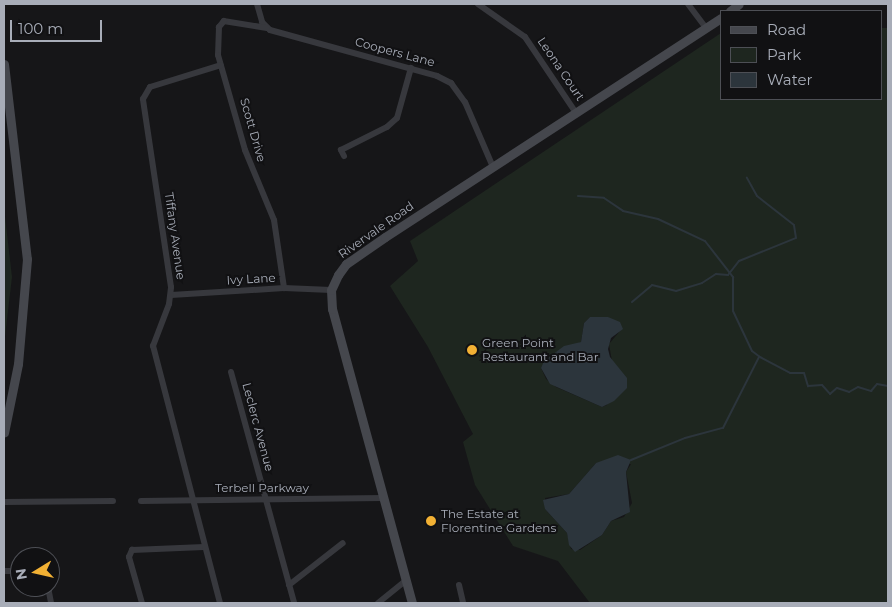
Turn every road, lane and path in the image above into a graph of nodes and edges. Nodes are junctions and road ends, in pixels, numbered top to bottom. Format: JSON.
{"nodes":[{"id":1,"x":257,"y":4,"type":"edge"},
{"id":2,"x":478,"y":4,"type":"edge"},
{"id":3,"x":688,"y":4,"type":"edge"},
{"id":4,"x":720,"y":19,"type":"edge"},
{"id":5,"x":267,"y":28,"type":"junction"},
{"id":6,"x":706,"y":28,"type":"junction"},
{"id":7,"x":4,"y":64,"type":"edge"},
{"id":8,"x":221,"y":65,"type":"junction"},
{"id":9,"x":411,"y":68,"type":"junction"},
{"id":10,"x":576,"y":113,"type":"junction"},
{"id":11,"x":14,"y":139,"type":"junction"},
{"id":12,"x":4,"y":140,"type":"edge"},
{"id":13,"x":344,"y":156,"type":"dead end"},
{"id":14,"x":493,"y":167,"type":"junction"},
{"id":15,"x":284,"y":288,"type":"junction"},
{"id":16,"x":331,"y":290,"type":"junction"},
{"id":17,"x":171,"y":294,"type":"junction"},
{"id":18,"x":231,"y":372,"type":"dead end"},
{"id":19,"x":4,"y":433,"type":"edge"},
{"id":20,"x":382,"y":498,"type":"junction"},
{"id":21,"x":266,"y":499,"type":"junction"},
{"id":22,"x":192,"y":500,"type":"junction"},
{"id":23,"x":113,"y":501,"type":"dead end"},
{"id":24,"x":141,"y":501,"type":"dead end"},
{"id":25,"x":4,"y":502,"type":"edge"},
{"id":26,"x":343,"y":543,"type":"dead end"},
{"id":27,"x":204,"y":547,"type":"junction"},
{"id":28,"x":405,"y":582,"type":"junction"},
{"id":29,"x":289,"y":585,"type":"junction"},
{"id":30,"x":459,"y":585,"type":"dead end"},
{"id":31,"x":142,"y":603,"type":"edge"},
{"id":32,"x":220,"y":603,"type":"edge"},
{"id":33,"x":294,"y":603,"type":"edge"},
{"id":34,"x":378,"y":603,"type":"edge"},
{"id":35,"x":412,"y":603,"type":"edge"},
{"id":36,"x":463,"y":603,"type":"edge"}],
"edges":[{"from":1,"to":5,"type":"street"},
{"from":2,"to":10,"type":"street","name":"Leona Court"},
{"from":3,"to":6,"type":"street"},
{"from":4,"to":6,"type":"street","name":"Rivervale Road"},
{"from":5,"to":8,"type":"street","name":"Scott Drive"},
{"from":5,"to":9,"type":"street","name":"Coopers Lane"},
{"from":6,"to":10,"type":"street","name":"Rivervale Road"},
{"from":7,"to":11,"type":"street"},
{"from":8,"to":15,"type":"street","name":"Scott Drive"},
{"from":8,"to":17,"type":"street","name":"Tiffany Avenue"},
{"from":9,"to":13,"type":"street"},
{"from":9,"to":14,"type":"street","name":"Coopers Lane"},
{"from":10,"to":14,"type":"street","name":"Rivervale Road"},
{"from":11,"to":12,"type":"street"},
{"from":11,"to":19,"type":"street"},
{"from":14,"to":16,"type":"street","name":"Rivervale Road"},
{"from":15,"to":16,"type":"street","name":"Ivy Lane"},
{"from":15,"to":17,"type":"street","name":"Ivy Lane"},
{"from":16,"to":20,"type":"street"},
{"from":17,"to":22,"type":"street","name":"Tiffany Avenue"},
{"from":18,"to":21,"type":"street","name":"Leclerc Avenue"},
{"from":20,"to":21,"type":"street","name":"Terbell Parkway"},
{"from":20,"to":28,"type":"street"},
{"from":21,"to":22,"type":"street","name":"Terbell Parkway"},
{"from":21,"to":29,"type":"street","name":"Leclerc Avenue"},
{"from":22,"to":24,"type":"street","name":"Terbell Parkway"},
{"from":22,"to":27,"type":"street","name":"Tiffany Avenue"},
{"from":23,"to":25,"type":"street"},
{"from":26,"to":29,"type":"street"},
{"from":27,"to":31,"type":"street"},
{"from":27,"to":32,"type":"street","name":"Tiffany Avenue"},
{"from":28,"to":34,"type":"street"},
{"from":28,"to":35,"type":"street"},
{"from":29,"to":33,"type":"street","name":"Leclerc Avenue"},
{"from":30,"to":36,"type":"street"}]}
